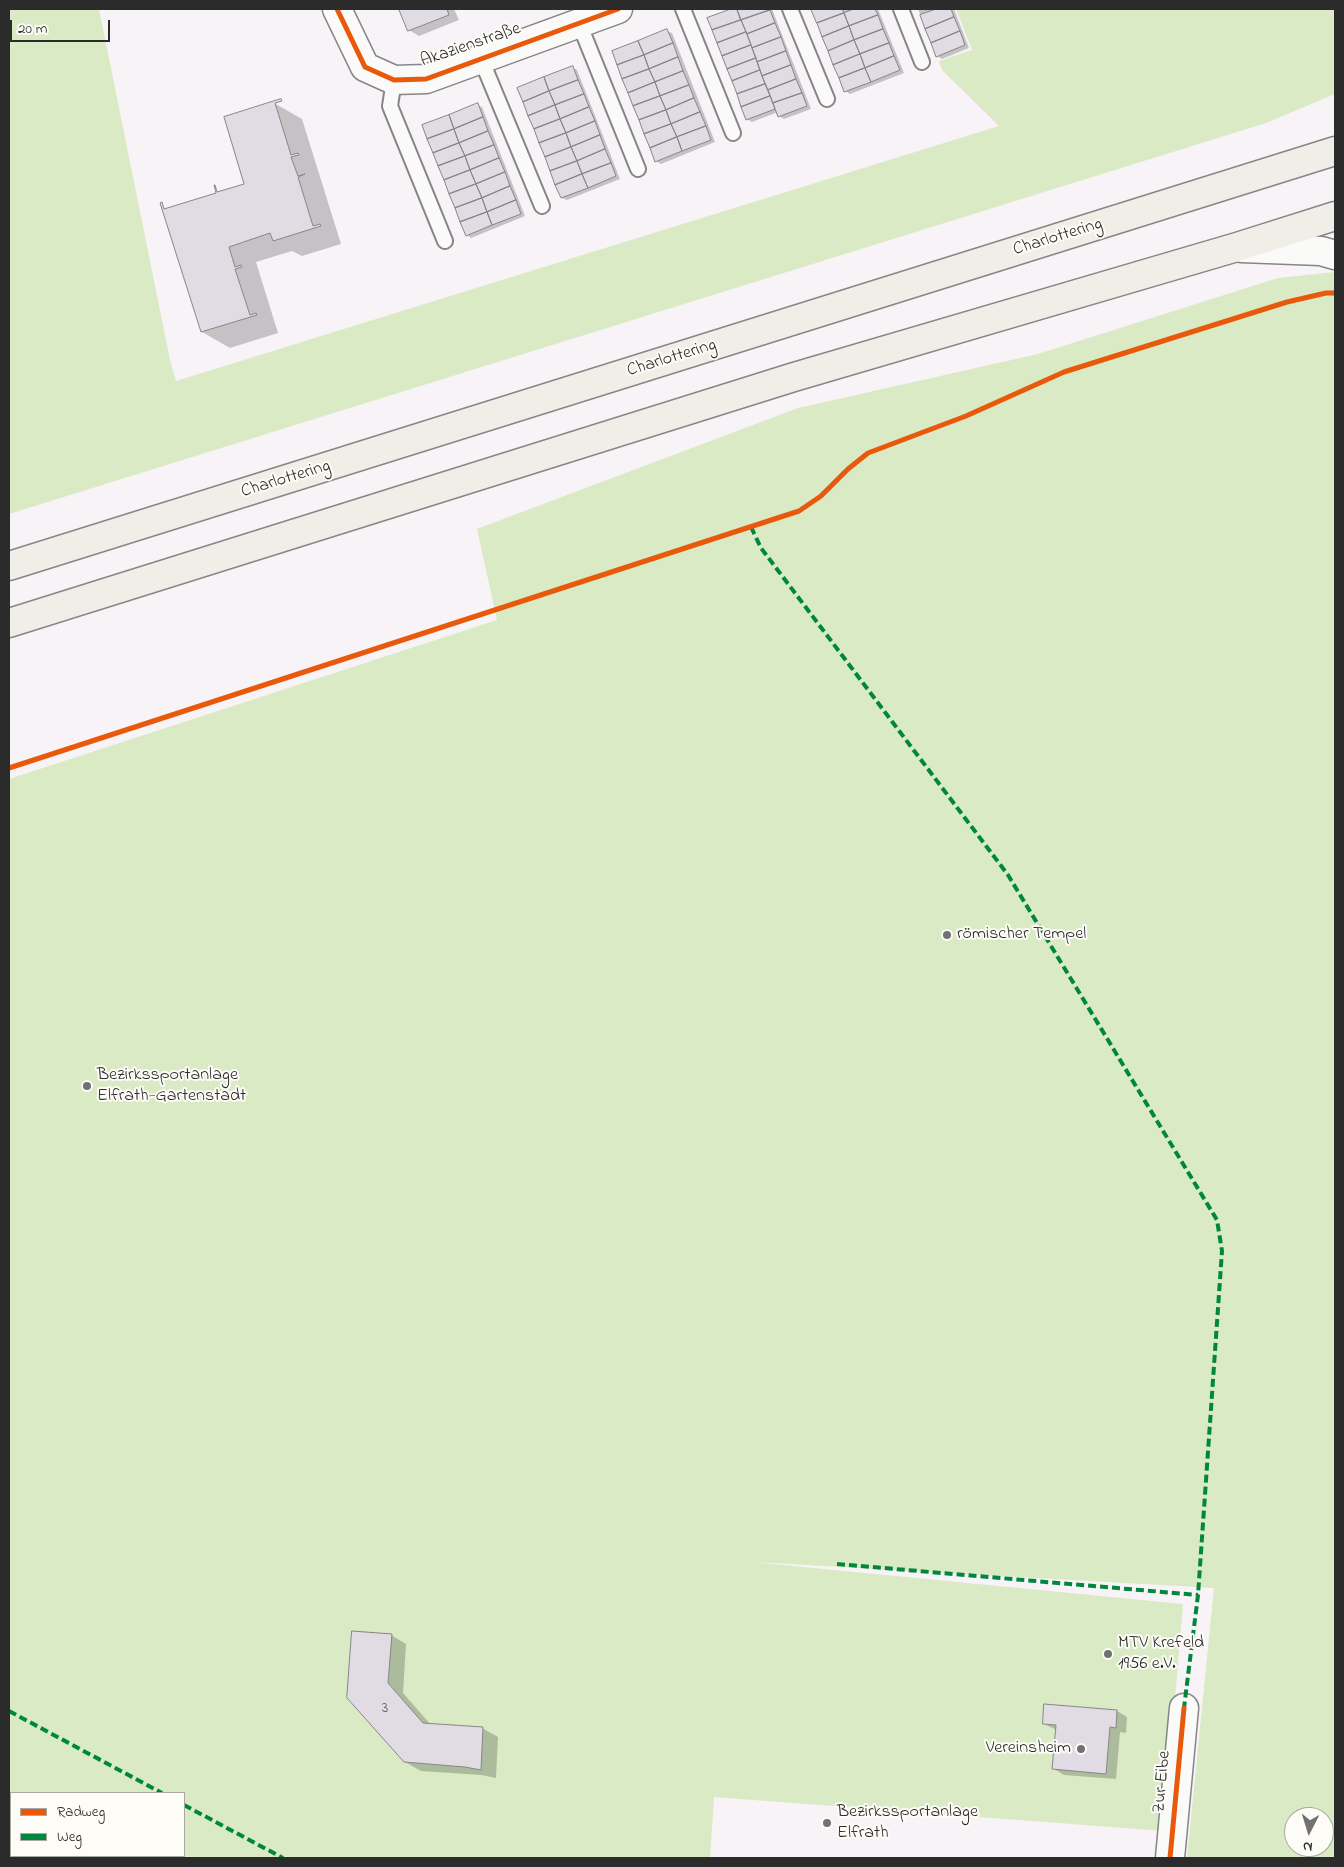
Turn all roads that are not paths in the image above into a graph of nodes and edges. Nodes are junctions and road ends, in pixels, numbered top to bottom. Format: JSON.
{"nodes":[{"id":1,"x":337,"y":9,"type":"edge"},
{"id":2,"x":683,"y":9,"type":"edge"},
{"id":3,"x":790,"y":9,"type":"edge"},
{"id":4,"x":901,"y":9,"type":"edge"},
{"id":5,"x":611,"y":10,"type":"edge"},
{"id":6,"x":579,"y":23,"type":"junction"},
{"id":7,"x":481,"y":59,"type":"junction"},
{"id":8,"x":922,"y":62,"type":"dead end"},
{"id":9,"x":394,"y":80,"type":"junction"},
{"id":10,"x":827,"y":99,"type":"dead end"},
{"id":11,"x":733,"y":133,"type":"dead end"},
{"id":12,"x":1335,"y":151,"type":"edge"},
{"id":13,"x":638,"y":169,"type":"dead end"},
{"id":14,"x":542,"y":206,"type":"dead end"},
{"id":15,"x":1335,"y":216,"type":"edge"},
{"id":16,"x":446,"y":242,"type":"dead end"},
{"id":17,"x":1236,"y":248,"type":"junction"},
{"id":18,"x":1335,"y":254,"type":"edge"},
{"id":19,"x":9,"y":566,"type":"edge"},
{"id":20,"x":9,"y":623,"type":"edge"},
{"id":21,"x":1184,"y":1708,"type":"dead end"},
{"id":22,"x":1170,"y":1858,"type":"edge"}],
"edges":[{"from":1,"to":9,"type":"street","name":"Akazienstraße"},
{"from":2,"to":11,"type":"lane"},
{"from":3,"to":10,"type":"lane"},
{"from":4,"to":8,"type":"lane"},
{"from":5,"to":6,"type":"street","name":"Akazienstraße"},
{"from":6,"to":7,"type":"street","name":"Akazienstraße"},
{"from":6,"to":13,"type":"lane"},
{"from":7,"to":9,"type":"street","name":"Akazienstraße"},
{"from":7,"to":14,"type":"lane"},
{"from":9,"to":16,"type":"lane"},
{"from":12,"to":19,"type":"highway","name":"Charlottering"},
{"from":15,"to":17,"type":"highway"},
{"from":17,"to":18,"type":"street"},
{"from":17,"to":20,"type":"highway"},
{"from":21,"to":22,"type":"street","name":"Zur Eibe"}]}
